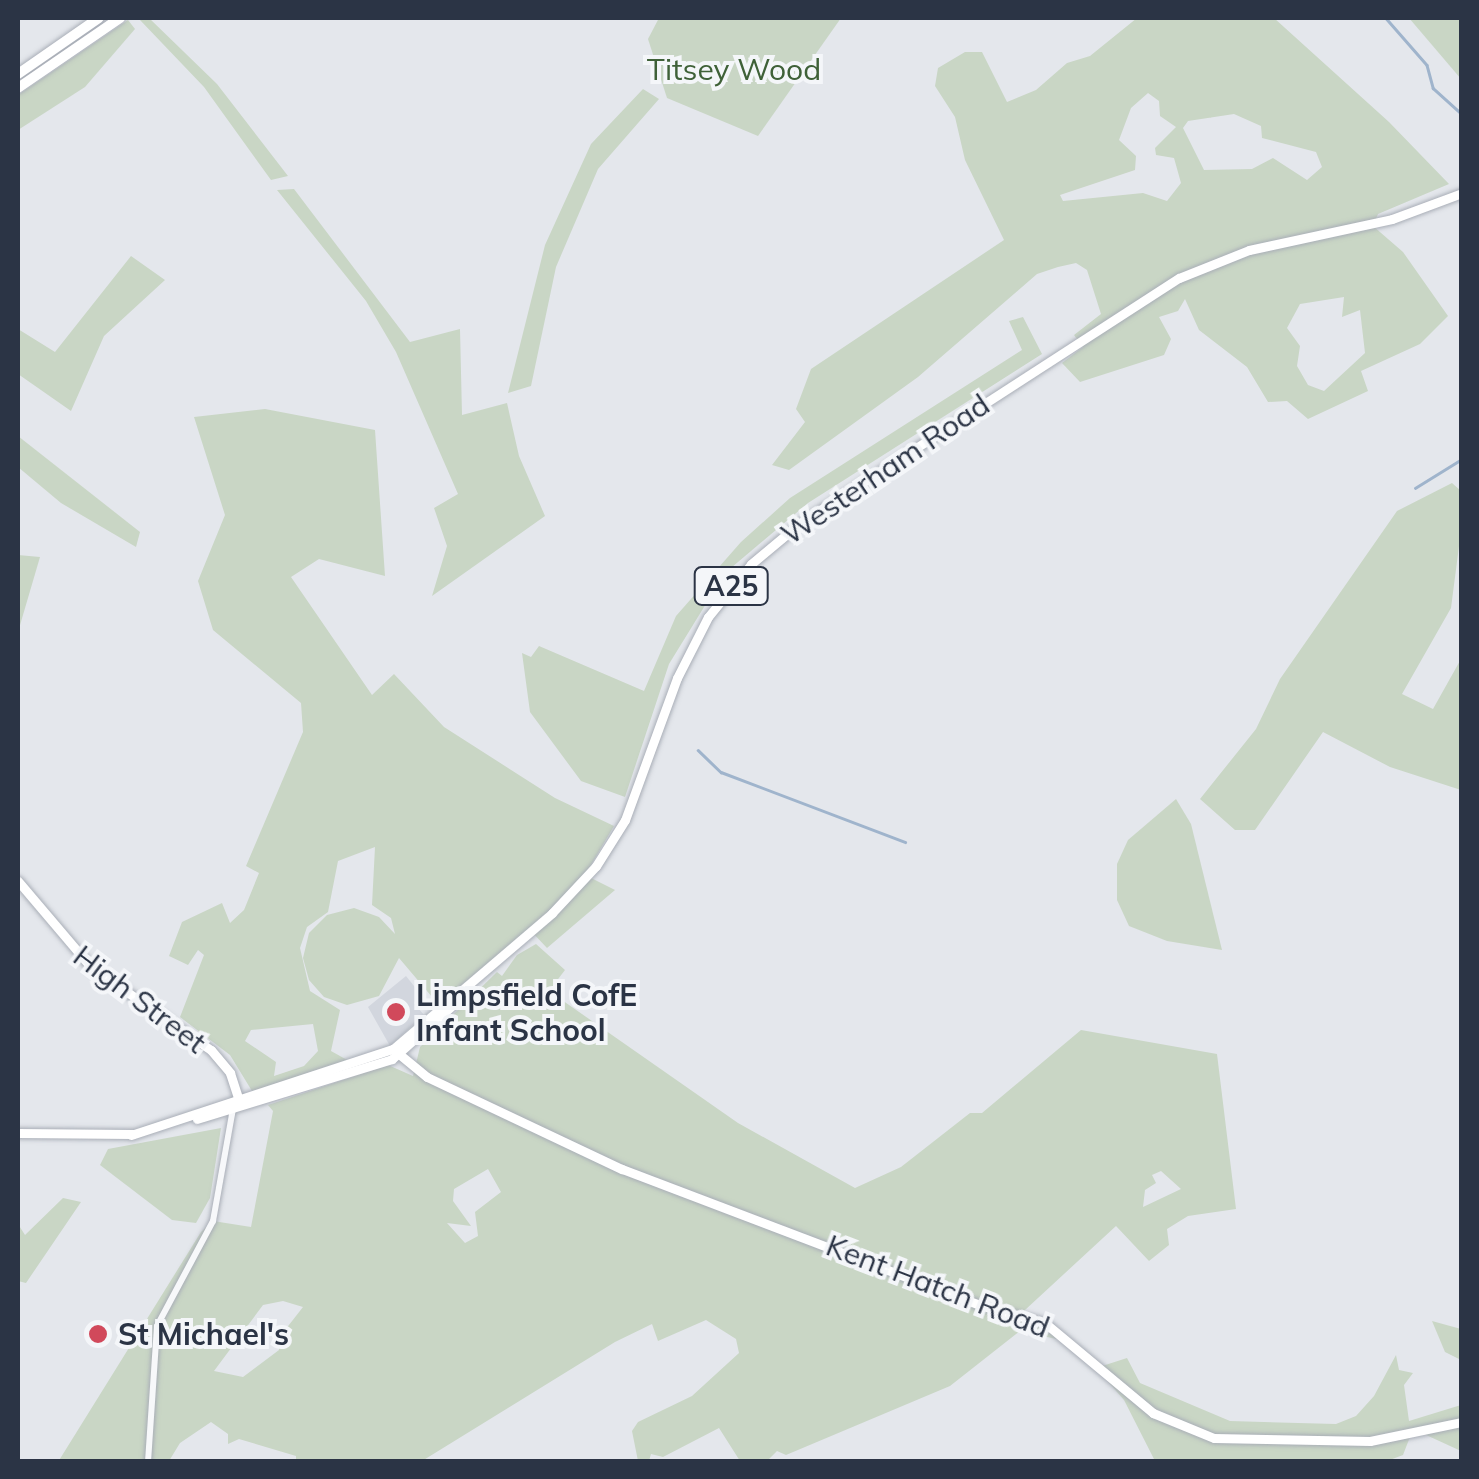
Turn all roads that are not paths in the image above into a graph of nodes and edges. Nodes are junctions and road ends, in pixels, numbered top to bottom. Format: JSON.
{"nodes":[{"id":1,"x":100,"y":18,"type":"edge"},
{"id":2,"x":120,"y":18,"type":"edge"},
{"id":3,"x":18,"y":74,"type":"edge"},
{"id":4,"x":18,"y":88,"type":"edge"},
{"id":5,"x":1462,"y":193,"type":"edge"},
{"id":6,"x":18,"y":882,"type":"edge"},
{"id":7,"x":400,"y":1049,"type":"junction"},
{"id":8,"x":237,"y":1104,"type":"junction"},
{"id":9,"x":18,"y":1133,"type":"edge"},
{"id":10,"x":1462,"y":1422,"type":"edge"},
{"id":11,"x":148,"y":1459,"type":"edge"}],
"edges":[{"from":1,"to":3,"type":"highway"},
{"from":2,"to":4,"type":"highway"},
{"from":5,"to":7,"type":"main road","name":"Westerham Road","number":"A25"},
{"from":6,"to":8,"type":"main road","name":"High Street"},
{"from":7,"to":8,"type":"main road","number":"A25"},
{"from":7,"to":10,"type":"main road","name":"Kent Hatch Road"},
{"from":8,"to":9,"type":"main road","number":"A25"},
{"from":8,"to":11,"type":"street"}]}
